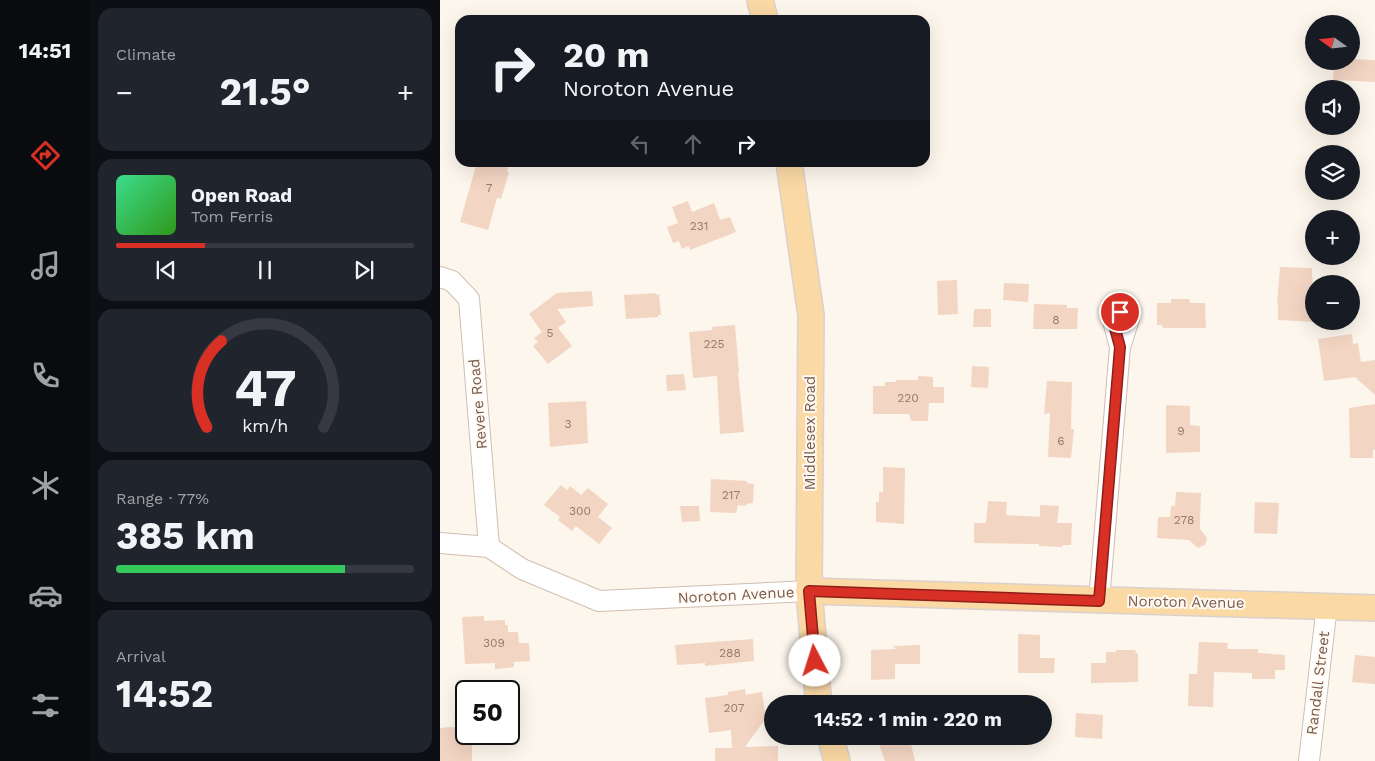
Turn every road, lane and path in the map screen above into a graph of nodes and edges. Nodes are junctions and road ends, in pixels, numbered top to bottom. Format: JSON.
{"nodes":[{"id":1,"x":760,"y":0,"type":"edge"},
{"id":2,"x":764,"y":15,"type":"edge"},
{"id":3,"x":790,"y":167,"type":"edge"},
{"id":4,"x":440,"y":277,"type":"edge"},
{"id":5,"x":1120,"y":347,"type":"dead end"},
{"id":6,"x":440,"y":543,"type":"edge"},
{"id":7,"x":490,"y":547,"type":"junction"},
{"id":8,"x":809,"y":591,"type":"junction"},
{"id":9,"x":1099,"y":601,"type":"junction"},
{"id":10,"x":1327,"y":605,"type":"junction"},
{"id":11,"x":1375,"y":608,"type":"edge"},
{"id":12,"x":818,"y":695,"type":"edge"},
{"id":13,"x":833,"y":745,"type":"edge"},
{"id":14,"x":837,"y":761,"type":"edge"},
{"id":15,"x":1309,"y":761,"type":"edge"}],
"edges":[{"from":1,"to":2,"type":"main road"},
{"from":3,"to":8,"type":"main road","name":"Middlesex Road"},
{"from":4,"to":7,"type":"street","name":"Revere Road"},
{"from":5,"to":9,"type":"street"},
{"from":6,"to":7,"type":"street","name":"Noroton Avenue"},
{"from":7,"to":8,"type":"street","name":"Noroton Avenue"},
{"from":8,"to":9,"type":"main road","name":"Noroton Avenue"},
{"from":8,"to":12,"type":"main road","name":"Middlesex Road"},
{"from":9,"to":10,"type":"main road","name":"Noroton Avenue"},
{"from":10,"to":11,"type":"main road","name":"Noroton Avenue"},
{"from":10,"to":15,"type":"street","name":"Randall Street"},
{"from":13,"to":14,"type":"main road"}]}
